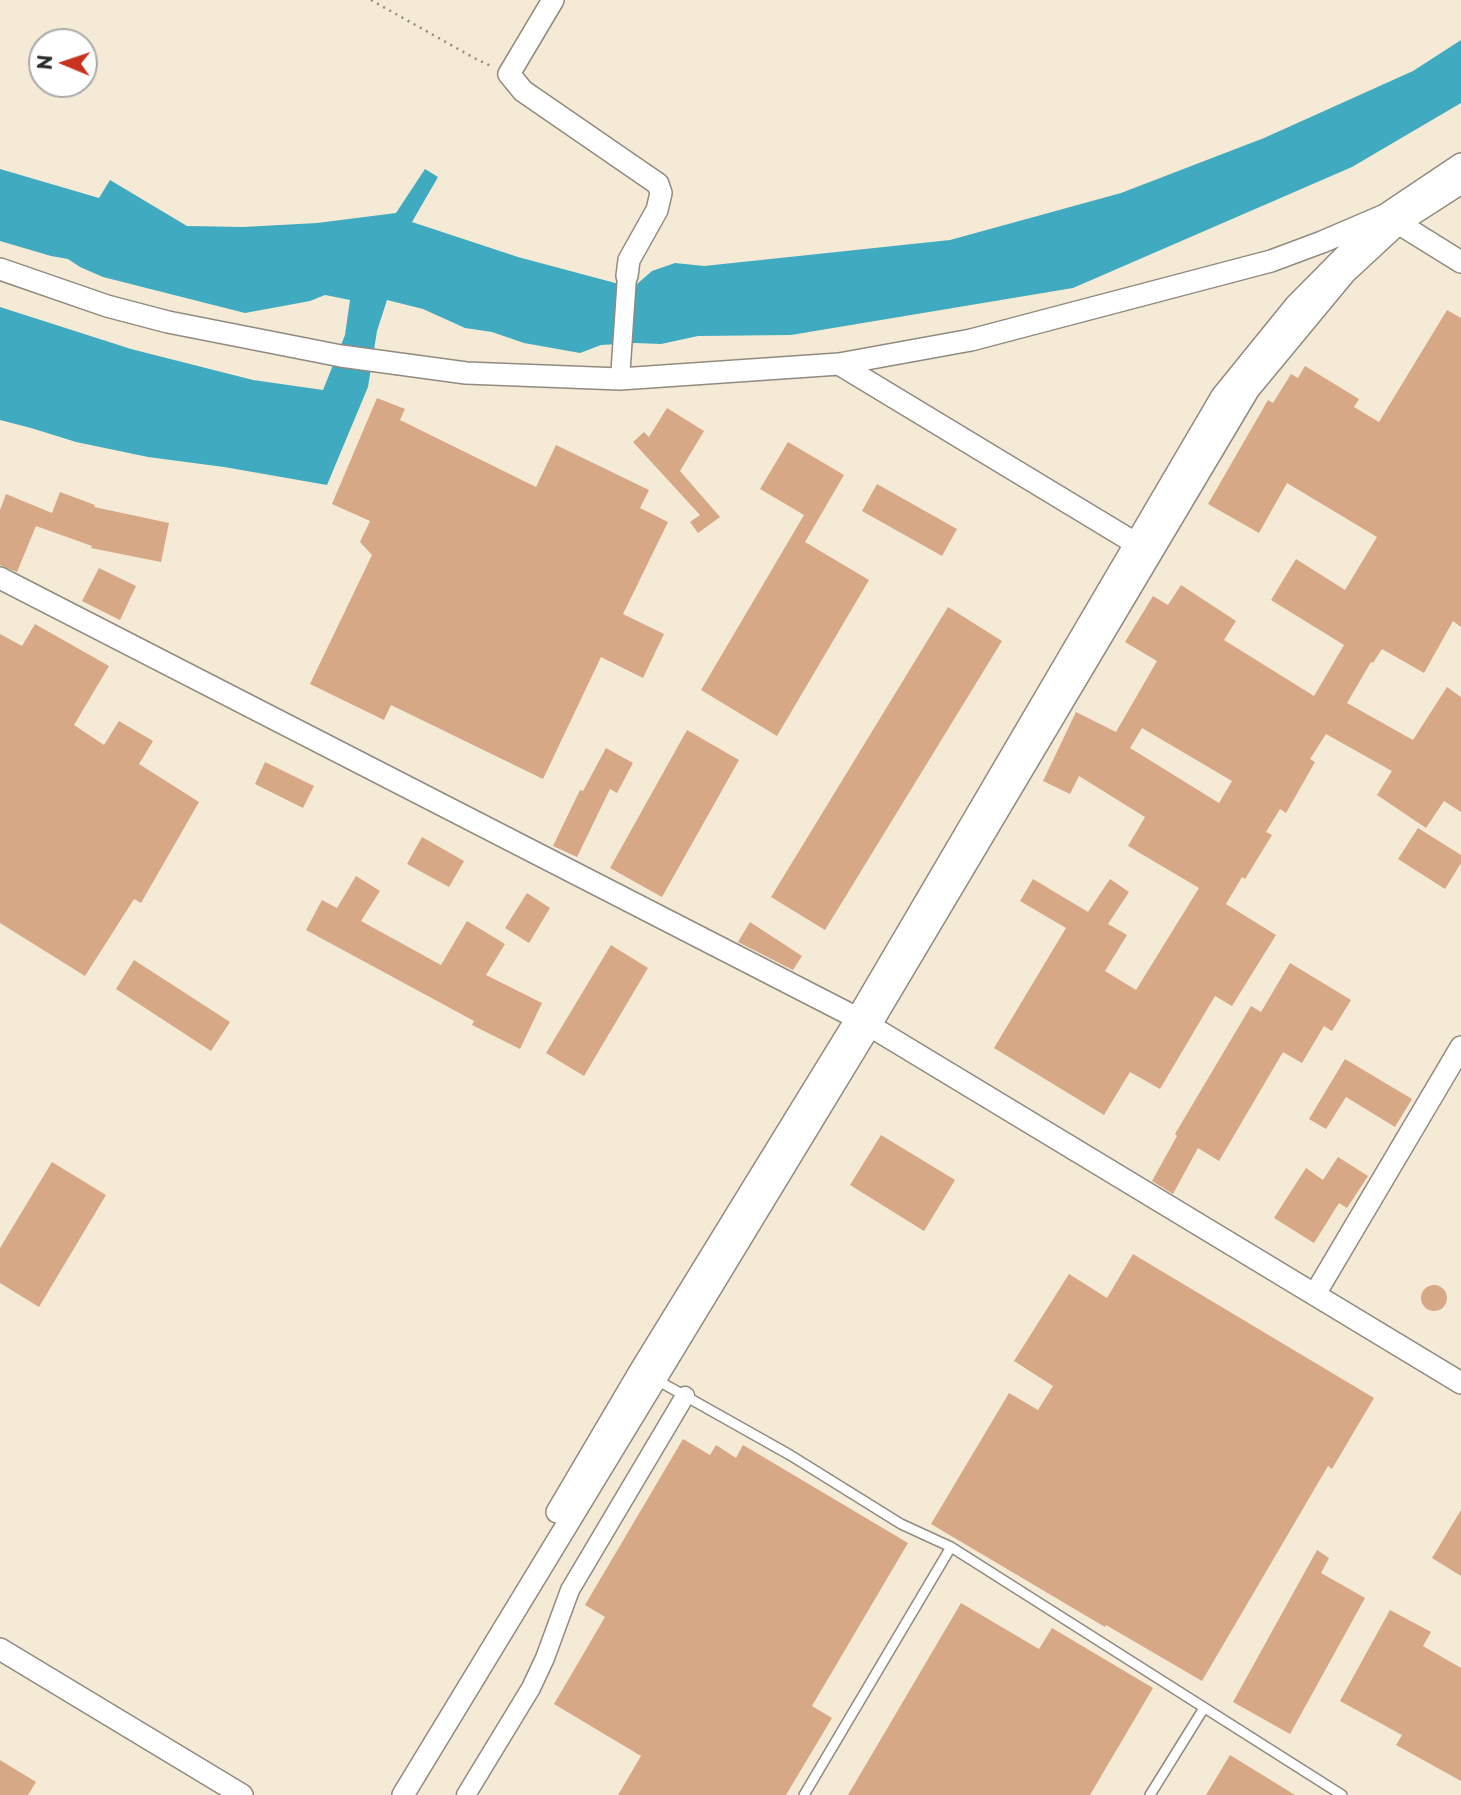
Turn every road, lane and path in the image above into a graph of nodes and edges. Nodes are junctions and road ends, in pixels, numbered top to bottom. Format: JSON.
{"nodes":[{"id":1,"x":371,"y":0,"type":"edge"},
{"id":2,"x":552,"y":0,"type":"edge"},
{"id":3,"x":509,"y":74,"type":"junction"},
{"id":4,"x":1461,"y":164,"type":"edge"},
{"id":5,"x":1461,"y":183,"type":"edge"},
{"id":6,"x":1392,"y":219,"type":"junction"},
{"id":7,"x":1461,"y":262,"type":"edge"},
{"id":8,"x":0,"y":269,"type":"edge"},
{"id":9,"x":627,"y":276,"type":"joint"},
{"id":10,"x":839,"y":365,"type":"junction"},
{"id":11,"x":620,"y":379,"type":"junction"},
{"id":12,"x":1135,"y":543,"type":"junction"},
{"id":13,"x":0,"y":578,"type":"edge"},
{"id":14,"x":864,"y":1022,"type":"junction"},
{"id":15,"x":1461,"y":1047,"type":"edge"},
{"id":16,"x":1315,"y":1294,"type":"junction"},
{"id":17,"x":647,"y":1375,"type":"junction"},
{"id":18,"x":1461,"y":1383,"type":"edge"},
{"id":19,"x":685,"y":1396,"type":"junction"},
{"id":20,"x":951,"y":1548,"type":"junction"},
{"id":21,"x":0,"y":1649,"type":"edge"},
{"id":22,"x":1204,"y":1708,"type":"junction"},
{"id":23,"x":242,"y":1795,"type":"edge"},
{"id":24,"x":391,"y":1795,"type":"edge"},
{"id":25,"x":403,"y":1795,"type":"edge"},
{"id":26,"x":467,"y":1795,"type":"edge"},
{"id":27,"x":804,"y":1795,"type":"edge"},
{"id":28,"x":1150,"y":1795,"type":"edge"},
{"id":29,"x":1342,"y":1795,"type":"edge"}],
"edges":[{"from":1,"to":3,"type":"path"},
{"from":2,"to":3,"type":"street"},
{"from":3,"to":9,"type":"street"},
{"from":4,"to":6,"type":"street"},
{"from":5,"to":6,"type":"street"},
{"from":6,"to":7,"type":"street"},
{"from":6,"to":10,"type":"street"},
{"from":6,"to":12,"type":"street"},
{"from":6,"to":14,"type":"street"},
{"from":8,"to":11,"type":"street"},
{"from":9,"to":11,"type":"street"},
{"from":10,"to":11,"type":"street"},
{"from":10,"to":12,"type":"street"},
{"from":12,"to":14,"type":"street"},
{"from":13,"to":14,"type":"street"},
{"from":14,"to":16,"type":"street"},
{"from":14,"to":17,"type":"street"},
{"from":15,"to":16,"type":"street"},
{"from":16,"to":18,"type":"street"},
{"from":17,"to":19,"type":"lane"},
{"from":17,"to":24,"type":"street"},
{"from":17,"to":25,"type":"street"},
{"from":19,"to":20,"type":"lane"},
{"from":19,"to":26,"type":"street"},
{"from":20,"to":22,"type":"lane"},
{"from":20,"to":27,"type":"lane"},
{"from":21,"to":23,"type":"street"},
{"from":22,"to":28,"type":"lane"},
{"from":22,"to":29,"type":"lane"}]}
